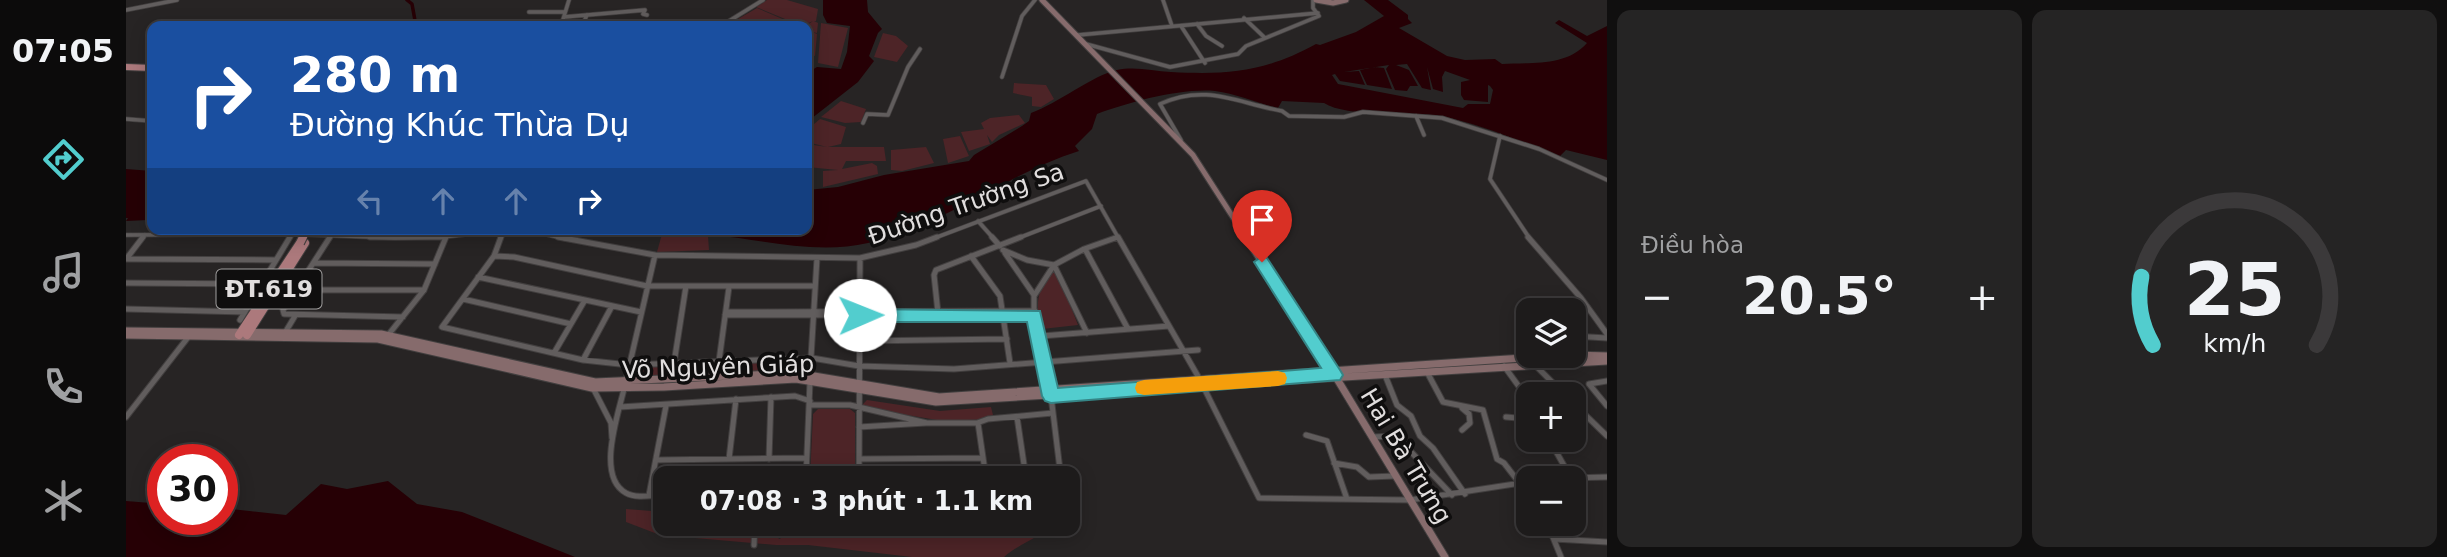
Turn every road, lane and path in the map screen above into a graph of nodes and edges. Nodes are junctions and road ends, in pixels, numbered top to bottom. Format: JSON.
{"nodes":[{"id":1,"x":177,"y":0,"type":"edge"},
{"id":2,"x":569,"y":0,"type":"edge"},
{"id":3,"x":763,"y":0,"type":"edge"},
{"id":4,"x":1035,"y":0,"type":"edge"},
{"id":5,"x":1042,"y":0,"type":"edge"},
{"id":6,"x":1163,"y":0,"type":"edge"},
{"id":7,"x":1315,"y":0,"type":"edge"},
{"id":8,"x":1346,"y":0,"type":"edge"},
{"id":9,"x":126,"y":10,"type":"edge"},
{"id":10,"x":529,"y":12,"type":"dead end"},
{"id":11,"x":565,"y":12,"type":"junction"},
{"id":12,"x":1319,"y":12,"type":"junction"},
{"id":13,"x":646,"y":13,"type":"dead end"},
{"id":14,"x":587,"y":15,"type":"junction"},
{"id":15,"x":564,"y":18,"type":"junction"},
{"id":16,"x":1244,"y":18,"type":"junction"},
{"id":17,"x":563,"y":21,"type":"edge"},
{"id":18,"x":584,"y":21,"type":"edge"},
{"id":19,"x":730,"y":21,"type":"edge"},
{"id":20,"x":1196,"y":23,"type":"junction"},
{"id":21,"x":1180,"y":25,"type":"junction"},
{"id":22,"x":1172,"y":26,"type":"junction"},
{"id":23,"x":1078,"y":35,"type":"junction"},
{"id":24,"x":1265,"y":38,"type":"junction"},
{"id":25,"x":1086,"y":44,"type":"junction"},
{"id":26,"x":1222,"y":46,"type":"dead end"},
{"id":27,"x":920,"y":49,"type":"dead end"},
{"id":28,"x":1205,"y":63,"type":"junction"},
{"id":29,"x":126,"y":65,"type":"edge"},
{"id":30,"x":147,"y":67,"type":"edge"},
{"id":31,"x":1002,"y":78,"type":"dead end"},
{"id":32,"x":1416,"y":116,"type":"junction"},
{"id":33,"x":126,"y":119,"type":"edge"},
{"id":34,"x":147,"y":121,"type":"edge"},
{"id":35,"x":863,"y":123,"type":"dead end"},
{"id":36,"x":1424,"y":135,"type":"dead end"},
{"id":37,"x":1500,"y":136,"type":"junction"},
{"id":38,"x":1181,"y":140,"type":"junction"},
{"id":39,"x":1607,"y":180,"type":"edge"},
{"id":40,"x":1101,"y":206,"type":"junction"},
{"id":41,"x":978,"y":220,"type":"junction"},
{"id":42,"x":126,"y":235,"type":"edge"},
{"id":43,"x":145,"y":235,"type":"joint"},
{"id":44,"x":290,"y":235,"type":"edge"},
{"id":45,"x":304,"y":235,"type":"edge"},
{"id":46,"x":305,"y":235,"type":"edge"},
{"id":47,"x":309,"y":235,"type":"edge"},
{"id":48,"x":462,"y":235,"type":"edge"},
{"id":49,"x":501,"y":235,"type":"edge"},
{"id":50,"x":549,"y":235,"type":"edge"},
{"id":51,"x":1118,"y":236,"type":"junction"},
{"id":52,"x":330,"y":237,"type":"junction"},
{"id":53,"x":446,"y":237,"type":"junction"},
{"id":54,"x":302,"y":243,"type":"junction"},
{"id":55,"x":1001,"y":248,"type":"junction"},
{"id":56,"x":1085,"y":249,"type":"junction"},
{"id":57,"x":655,"y":255,"type":"junction"},
{"id":58,"x":494,"y":256,"type":"junction"},
{"id":59,"x":971,"y":256,"type":"junction"},
{"id":60,"x":817,"y":257,"type":"junction"},
{"id":61,"x":860,"y":258,"type":"junction"},
{"id":62,"x":126,"y":259,"type":"edge"},
{"id":63,"x":276,"y":260,"type":"junction"},
{"id":64,"x":313,"y":263,"type":"junction"},
{"id":65,"x":435,"y":264,"type":"junction"},
{"id":66,"x":1054,"y":265,"type":"junction"},
{"id":67,"x":478,"y":277,"type":"junction"},
{"id":68,"x":126,"y":284,"type":"edge"},
{"id":69,"x":261,"y":284,"type":"junction"},
{"id":70,"x":647,"y":286,"type":"junction"},
{"id":71,"x":685,"y":286,"type":"junction"},
{"id":72,"x":815,"y":286,"type":"junction"},
{"id":73,"x":729,"y":287,"type":"junction"},
{"id":74,"x":296,"y":290,"type":"junction"},
{"id":75,"x":424,"y":290,"type":"junction"},
{"id":76,"x":1034,"y":296,"type":"junction"},
{"id":77,"x":463,"y":299,"type":"junction"},
{"id":78,"x":585,"y":300,"type":"junction"},
{"id":79,"x":612,"y":306,"type":"junction"},
{"id":80,"x":126,"y":309,"type":"edge"},
{"id":81,"x":245,"y":312,"type":"junction"},
{"id":82,"x":641,"y":312,"type":"junction"},
{"id":83,"x":938,"y":312,"type":"junction"},
{"id":84,"x":1004,"y":312,"type":"junction"},
{"id":85,"x":860,"y":313,"type":"junction"},
{"id":86,"x":1035,"y":313,"type":"junction"},
{"id":87,"x":725,"y":314,"type":"junction"},
{"id":88,"x":813,"y":314,"type":"junction"},
{"id":89,"x":295,"y":315,"type":"junction"},
{"id":90,"x":403,"y":317,"type":"junction"},
{"id":91,"x":240,"y":320,"type":"dead end"},
{"id":92,"x":571,"y":324,"type":"junction"},
{"id":93,"x":1169,"y":326,"type":"junction"},
{"id":94,"x":1128,"y":330,"type":"junction"},
{"id":95,"x":286,"y":331,"type":"junction"},
{"id":96,"x":1087,"y":332,"type":"junction"},
{"id":97,"x":126,"y":333,"type":"edge"},
{"id":98,"x":210,"y":333,"type":"junction"},
{"id":99,"x":244,"y":333,"type":"junction"},
{"id":100,"x":189,"y":336,"type":"junction"},
{"id":101,"x":1041,"y":336,"type":"junction"},
{"id":102,"x":1586,"y":336,"type":"edge"},
{"id":103,"x":1607,"y":336,"type":"edge"},
{"id":104,"x":387,"y":337,"type":"junction"},
{"id":105,"x":1007,"y":339,"type":"junction"},
{"id":106,"x":859,"y":341,"type":"junction"},
{"id":107,"x":1198,"y":350,"type":"dead end"},
{"id":108,"x":1182,"y":351,"type":"junction"},
{"id":109,"x":554,"y":353,"type":"junction"},
{"id":110,"x":1586,"y":356,"type":"edge"},
{"id":111,"x":812,"y":358,"type":"junction"},
{"id":112,"x":1607,"y":358,"type":"edge"},
{"id":113,"x":1516,"y":359,"type":"edge"},
{"id":114,"x":1586,"y":359,"type":"edge"},
{"id":115,"x":583,"y":360,"type":"junction"},
{"id":116,"x":719,"y":361,"type":"junction"},
{"id":117,"x":1045,"y":361,"type":"junction"},
{"id":118,"x":674,"y":363,"type":"junction"},
{"id":119,"x":1010,"y":363,"type":"junction"},
{"id":120,"x":1516,"y":364,"type":"edge"},
{"id":121,"x":629,"y":365,"type":"junction"},
{"id":122,"x":1503,"y":365,"type":"junction"},
{"id":123,"x":859,"y":366,"type":"junction"},
{"id":124,"x":1537,"y":368,"type":"edge"},
{"id":125,"x":1425,"y":370,"type":"junction"},
{"id":126,"x":1333,"y":372,"type":"junction"},
{"id":127,"x":1384,"y":372,"type":"junction"},
{"id":128,"x":810,"y":377,"type":"junction"},
{"id":129,"x":1200,"y":380,"type":"junction"},
{"id":130,"x":1607,"y":381,"type":"edge"},
{"id":131,"x":1552,"y":382,"type":"edge"},
{"id":132,"x":1516,"y":383,"type":"edge"},
{"id":133,"x":624,"y":386,"type":"junction"},
{"id":134,"x":859,"y":386,"type":"junction"},
{"id":135,"x":592,"y":388,"type":"junction"},
{"id":136,"x":1050,"y":393,"type":"junction"},
{"id":137,"x":771,"y":397,"type":"junction"},
{"id":138,"x":736,"y":399,"type":"junction"},
{"id":139,"x":810,"y":403,"type":"junction"},
{"id":140,"x":666,"y":406,"type":"junction"},
{"id":141,"x":1607,"y":406,"type":"edge"},
{"id":142,"x":620,"y":407,"type":"junction"},
{"id":143,"x":859,"y":408,"type":"junction"},
{"id":144,"x":1461,"y":408,"type":"junction"},
{"id":145,"x":1053,"y":413,"type":"junction"},
{"id":146,"x":1586,"y":416,"type":"edge"},
{"id":147,"x":126,"y":417,"type":"edge"},
{"id":148,"x":1017,"y":417,"type":"junction"},
{"id":149,"x":1506,"y":417,"type":"dead end"},
{"id":150,"x":1516,"y":418,"type":"edge"},
{"id":151,"x":978,"y":422,"type":"junction"},
{"id":152,"x":927,"y":423,"type":"junction"},
{"id":153,"x":859,"y":427,"type":"junction"},
{"id":154,"x":1462,"y":429,"type":"dead end"},
{"id":155,"x":1306,"y":435,"type":"dead end"},
{"id":156,"x":1607,"y":436,"type":"edge"},
{"id":157,"x":1372,"y":437,"type":"junction"},
{"id":158,"x":612,"y":442,"type":"junction"},
{"id":159,"x":807,"y":458,"type":"junction"},
{"id":160,"x":983,"y":458,"type":"junction"},
{"id":161,"x":729,"y":459,"type":"junction"},
{"id":162,"x":769,"y":459,"type":"junction"},
{"id":163,"x":859,"y":459,"type":"junction"},
{"id":164,"x":656,"y":460,"type":"junction"},
{"id":165,"x":1334,"y":463,"type":"junction"},
{"id":166,"x":807,"y":466,"type":"edge"},
{"id":167,"x":859,"y":466,"type":"edge"},
{"id":168,"x":984,"y":466,"type":"edge"},
{"id":169,"x":1024,"y":466,"type":"edge"},
{"id":170,"x":1060,"y":466,"type":"edge"},
{"id":171,"x":1395,"y":476,"type":"junction"},
{"id":172,"x":1607,"y":477,"type":"edge"},
{"id":173,"x":1586,"y":478,"type":"edge"},
{"id":174,"x":1516,"y":481,"type":"edge"},
{"id":175,"x":1516,"y":484,"type":"edge"},
{"id":176,"x":1465,"y":494,"type":"junction"},
{"id":177,"x":649,"y":495,"type":"junction"},
{"id":178,"x":653,"y":495,"type":"edge"},
{"id":179,"x":1453,"y":495,"type":"junction"},
{"id":180,"x":1347,"y":499,"type":"junction"},
{"id":181,"x":1410,"y":500,"type":"junction"},
{"id":182,"x":754,"y":536,"type":"edge"},
{"id":183,"x":1553,"y":536,"type":"edge"},
{"id":184,"x":1554,"y":539,"type":"junction"},
{"id":185,"x":1607,"y":541,"type":"edge"},
{"id":186,"x":754,"y":545,"type":"dead end"},
{"id":187,"x":1444,"y":557,"type":"edge"},
{"id":188,"x":1561,"y":557,"type":"edge"}],
"edges":[{"from":1,"to":9,"type":"street"},
{"from":2,"to":11,"type":"street"},
{"from":3,"to":19,"type":"street"},
{"from":4,"to":31,"type":"street"},
{"from":5,"to":23,"type":"main road"},
{"from":6,"to":22,"type":"street"},
{"from":7,"to":8,"type":"main road"},
{"from":7,"to":12,"type":"street"},
{"from":10,"to":11,"type":"street"},
{"from":11,"to":15,"type":"street"},
{"from":12,"to":16,"type":"street"},
{"from":12,"to":24,"type":"street"},
{"from":13,"to":14,"type":"street"},
{"from":14,"to":15,"type":"street"},
{"from":14,"to":18,"type":"street"},
{"from":15,"to":17,"type":"street"},
{"from":16,"to":20,"type":"street"},
{"from":16,"to":24,"type":"street"},
{"from":20,"to":21,"type":"street"},
{"from":20,"to":26,"type":"street"},
{"from":21,"to":22,"type":"street"},
{"from":21,"to":28,"type":"street"},
{"from":22,"to":23,"type":"street"},
{"from":23,"to":25,"type":"main road"},
{"from":24,"to":28,"type":"street"},
{"from":25,"to":28,"type":"street"},
{"from":25,"to":38,"type":"main road","name":"Hai Bà Trưng"},
{"from":27,"to":35,"type":"street"},
{"from":29,"to":30,"type":"main road"},
{"from":32,"to":36,"type":"street"},
{"from":32,"to":37,"type":"street"},
{"from":32,"to":38,"type":"street"},
{"from":33,"to":34,"type":"street"},
{"from":37,"to":39,"type":"street"},
{"from":37,"to":103,"type":"street"},
{"from":38,"to":126,"type":"main road","name":"Hai Bà Trưng"},
{"from":40,"to":41,"type":"street","name":"Đường Trường Sa"},
{"from":40,"to":51,"type":"street"},
{"from":40,"to":55,"type":"street"},
{"from":41,"to":55,"type":"street"},
{"from":41,"to":61,"type":"street","name":"Đường Trường Sa"},
{"from":42,"to":43,"type":"street"},
{"from":43,"to":62,"type":"street"},
{"from":44,"to":63,"type":"street"},
{"from":45,"to":52,"type":"street"},
{"from":46,"to":54,"type":"main road","number":"ĐT.619","bridge":true},
{"from":47,"to":54,"type":"main road","number":"ĐT.619","bridge":true},
{"from":48,"to":53,"type":"street"},
{"from":49,"to":58,"type":"street"},
{"from":50,"to":57,"type":"street","name":"Đường Trường Sa"},
{"from":51,"to":56,"type":"street"},
{"from":51,"to":93,"type":"street"},
{"from":52,"to":53,"type":"street"},
{"from":52,"to":64,"type":"street"},
{"from":53,"to":65,"type":"street"},
{"from":54,"to":99,"type":"main road","number":"ĐT.619"},
{"from":55,"to":59,"type":"street"},
{"from":55,"to":66,"type":"street"},
{"from":55,"to":76,"type":"street"},
{"from":56,"to":66,"type":"street"},
{"from":56,"to":94,"type":"street"},
{"from":57,"to":60,"type":"street","name":"Đường Trường Sa"},
{"from":57,"to":70,"type":"street"},
{"from":58,"to":67,"type":"street"},
{"from":58,"to":70,"type":"street"},
{"from":59,"to":83,"type":"street"},
{"from":59,"to":84,"type":"street"},
{"from":60,"to":61,"type":"street","name":"Đường Trường Sa"},
{"from":60,"to":72,"type":"street"},
{"from":61,"to":85,"type":"street"},
{"from":62,"to":63,"type":"street"},
{"from":63,"to":69,"type":"street"},
{"from":64,"to":65,"type":"street"},
{"from":64,"to":74,"type":"street"},
{"from":65,"to":75,"type":"street"},
{"from":66,"to":76,"type":"street"},
{"from":66,"to":96,"type":"street"},
{"from":67,"to":77,"type":"street"},
{"from":67,"to":78,"type":"street"},
{"from":68,"to":69,"type":"street"},
{"from":69,"to":81,"type":"street"},
{"from":70,"to":71,"type":"street"},
{"from":70,"to":82,"type":"street"},
{"from":71,"to":73,"type":"street"},
{"from":71,"to":118,"type":"street"},
{"from":72,"to":73,"type":"street"},
{"from":72,"to":88,"type":"street"},
{"from":73,"to":87,"type":"street"},
{"from":74,"to":75,"type":"street"},
{"from":74,"to":89,"type":"street"},
{"from":75,"to":90,"type":"street"},
{"from":76,"to":86,"type":"street"},
{"from":77,"to":92,"type":"street"},
{"from":77,"to":109,"type":"street"},
{"from":78,"to":79,"type":"street"},
{"from":78,"to":92,"type":"street"},
{"from":79,"to":82,"type":"street"},
{"from":79,"to":115,"type":"street"},
{"from":80,"to":81,"type":"street"},
{"from":81,"to":91,"type":"street"},
{"from":82,"to":121,"type":"street"},
{"from":83,"to":84,"type":"street"},
{"from":83,"to":85,"type":"street"},
{"from":84,"to":86,"type":"street"},
{"from":84,"to":105,"type":"street"},
{"from":85,"to":88,"type":"street"},
{"from":85,"to":106,"type":"street"},
{"from":86,"to":101,"type":"street"},
{"from":87,"to":88,"type":"street"},
{"from":87,"to":116,"type":"street"},
{"from":88,"to":111,"type":"street"},
{"from":89,"to":90,"type":"street"},
{"from":89,"to":95,"type":"street"},
{"from":90,"to":104,"type":"street"},
{"from":92,"to":109,"type":"street"},
{"from":93,"to":94,"type":"street"},
{"from":93,"to":108,"type":"street"},
{"from":94,"to":96,"type":"street"},
{"from":95,"to":99,"type":"main road","name":"Võ Nguyên Giáp"},
{"from":95,"to":104,"type":"main road","name":"Võ Nguyên Giáp"},
{"from":96,"to":101,"type":"street"},
{"from":97,"to":98,"type":"main road","name":"Võ Nguyên Giáp"},
{"from":97,"to":100,"type":"main road","name":"Võ Nguyên Giáp"},
{"from":98,"to":99,"type":"main road","name":"Võ Nguyên Giáp"},
{"from":98,"to":100,"type":"main road","name":"Võ Nguyên Giáp"},
{"from":99,"to":104,"type":"main road","name":"Võ Nguyên Giáp"},
{"from":100,"to":147,"type":"street"},
{"from":101,"to":117,"type":"street"},
{"from":102,"to":103,"type":"street"},
{"from":104,"to":133,"type":"main road","name":"Võ Nguyên Giáp"},
{"from":104,"to":135,"type":"main road","name":"Võ Nguyên Giáp"},
{"from":105,"to":106,"type":"street"},
{"from":105,"to":119,"type":"street"},
{"from":106,"to":123,"type":"street"},
{"from":107,"to":108,"type":"street"},
{"from":108,"to":117,"type":"street"},
{"from":108,"to":129,"type":"street"},
{"from":109,"to":115,"type":"street"},
{"from":110,"to":112,"type":"main road","name":"Võ Nguyên Giáp"},
{"from":111,"to":116,"type":"street"},
{"from":111,"to":123,"type":"street"},
{"from":111,"to":128,"type":"street"},
{"from":112,"to":114,"type":"main road","name":"Võ Nguyên Giáp"},
{"from":113,"to":126,"type":"main road","name":"Võ Nguyên Giáp"},
{"from":115,"to":121,"type":"street"},
{"from":116,"to":118,"type":"street"},
{"from":117,"to":119,"type":"street"},
{"from":117,"to":136,"type":"street"},
{"from":118,"to":121,"type":"street"},
{"from":119,"to":123,"type":"street"},
{"from":120,"to":122,"type":"main road","name":"Võ Nguyên Giáp"},
{"from":121,"to":133,"type":"street"},
{"from":122,"to":125,"type":"main road","name":"Võ Nguyên Giáp"},
{"from":122,"to":132,"type":"street"},
{"from":123,"to":134,"type":"street"},
{"from":124,"to":131,"type":"street"},
{"from":125,"to":127,"type":"main road","name":"Võ Nguyên Giáp"},
{"from":125,"to":144,"type":"street"},
{"from":126,"to":127,"type":"main road","name":"Võ Nguyên Giáp"},
{"from":126,"to":129,"type":"main road","name":"Võ Nguyên Giáp"},
{"from":126,"to":157,"type":"main road","name":"Hai Bà Trưng"},
{"from":127,"to":176,"type":"street"},
{"from":128,"to":133,"type":"main road","name":"Võ Nguyên Giáp"},
{"from":128,"to":134,"type":"main road","name":"Võ Nguyên Giáp"},
{"from":128,"to":139,"type":"street"},
{"from":129,"to":136,"type":"main road","name":"Võ Nguyên Giáp"},
{"from":129,"to":180,"type":"street"},
{"from":130,"to":141,"type":"street"},
{"from":133,"to":135,"type":"main road","name":"Võ Nguyên Giáp"},
{"from":133,"to":142,"type":"street"},
{"from":134,"to":136,"type":"main road","name":"Võ Nguyên Giáp"},
{"from":134,"to":143,"type":"street"},
{"from":135,"to":158,"type":"street"},
{"from":136,"to":145,"type":"street"},
{"from":137,"to":138,"type":"street"},
{"from":137,"to":139,"type":"street"},
{"from":137,"to":162,"type":"street"},
{"from":138,"to":140,"type":"street"},
{"from":138,"to":161,"type":"street"},
{"from":139,"to":143,"type":"street"},
{"from":139,"to":159,"type":"street"},
{"from":140,"to":142,"type":"street"},
{"from":140,"to":164,"type":"street"},
{"from":142,"to":158,"type":"street"},
{"from":143,"to":152,"type":"street"},
{"from":143,"to":153,"type":"street"},
{"from":144,"to":154,"type":"street"},
{"from":144,"to":174,"type":"street"},
{"from":145,"to":148,"type":"street"},
{"from":145,"to":170,"type":"street"},
{"from":146,"to":156,"type":"street"},
{"from":148,"to":151,"type":"street"},
{"from":148,"to":169,"type":"street"},
{"from":149,"to":150,"type":"street"},
{"from":151,"to":152,"type":"street"},
{"from":151,"to":160,"type":"street"},
{"from":152,"to":153,"type":"street"},
{"from":153,"to":163,"type":"street"},
{"from":155,"to":165,"type":"street"},
{"from":157,"to":171,"type":"main road","name":"Hai Bà Trưng"},
{"from":157,"to":179,"type":"street"},
{"from":158,"to":177,"type":"street"},
{"from":159,"to":162,"type":"street"},
{"from":159,"to":166,"type":"street"},
{"from":160,"to":163,"type":"street"},
{"from":160,"to":168,"type":"street"},
{"from":161,"to":162,"type":"street"},
{"from":161,"to":164,"type":"street"},
{"from":163,"to":167,"type":"street"},
{"from":164,"to":177,"type":"street"},
{"from":165,"to":171,"type":"street"},
{"from":165,"to":180,"type":"street"},
{"from":171,"to":181,"type":"main road","name":"Hai Bà Trưng"},
{"from":172,"to":173,"type":"street"},
{"from":175,"to":176,"type":"street"},
{"from":176,"to":179,"type":"street"},
{"from":177,"to":178,"type":"street"},
{"from":179,"to":181,"type":"street"},
{"from":180,"to":181,"type":"street"},
{"from":181,"to":187,"type":"main road","name":"Hai Bà Trưng"},
{"from":182,"to":186,"type":"street"},
{"from":183,"to":184,"type":"street"},
{"from":184,"to":185,"type":"street"},
{"from":184,"to":188,"type":"street"}]}
